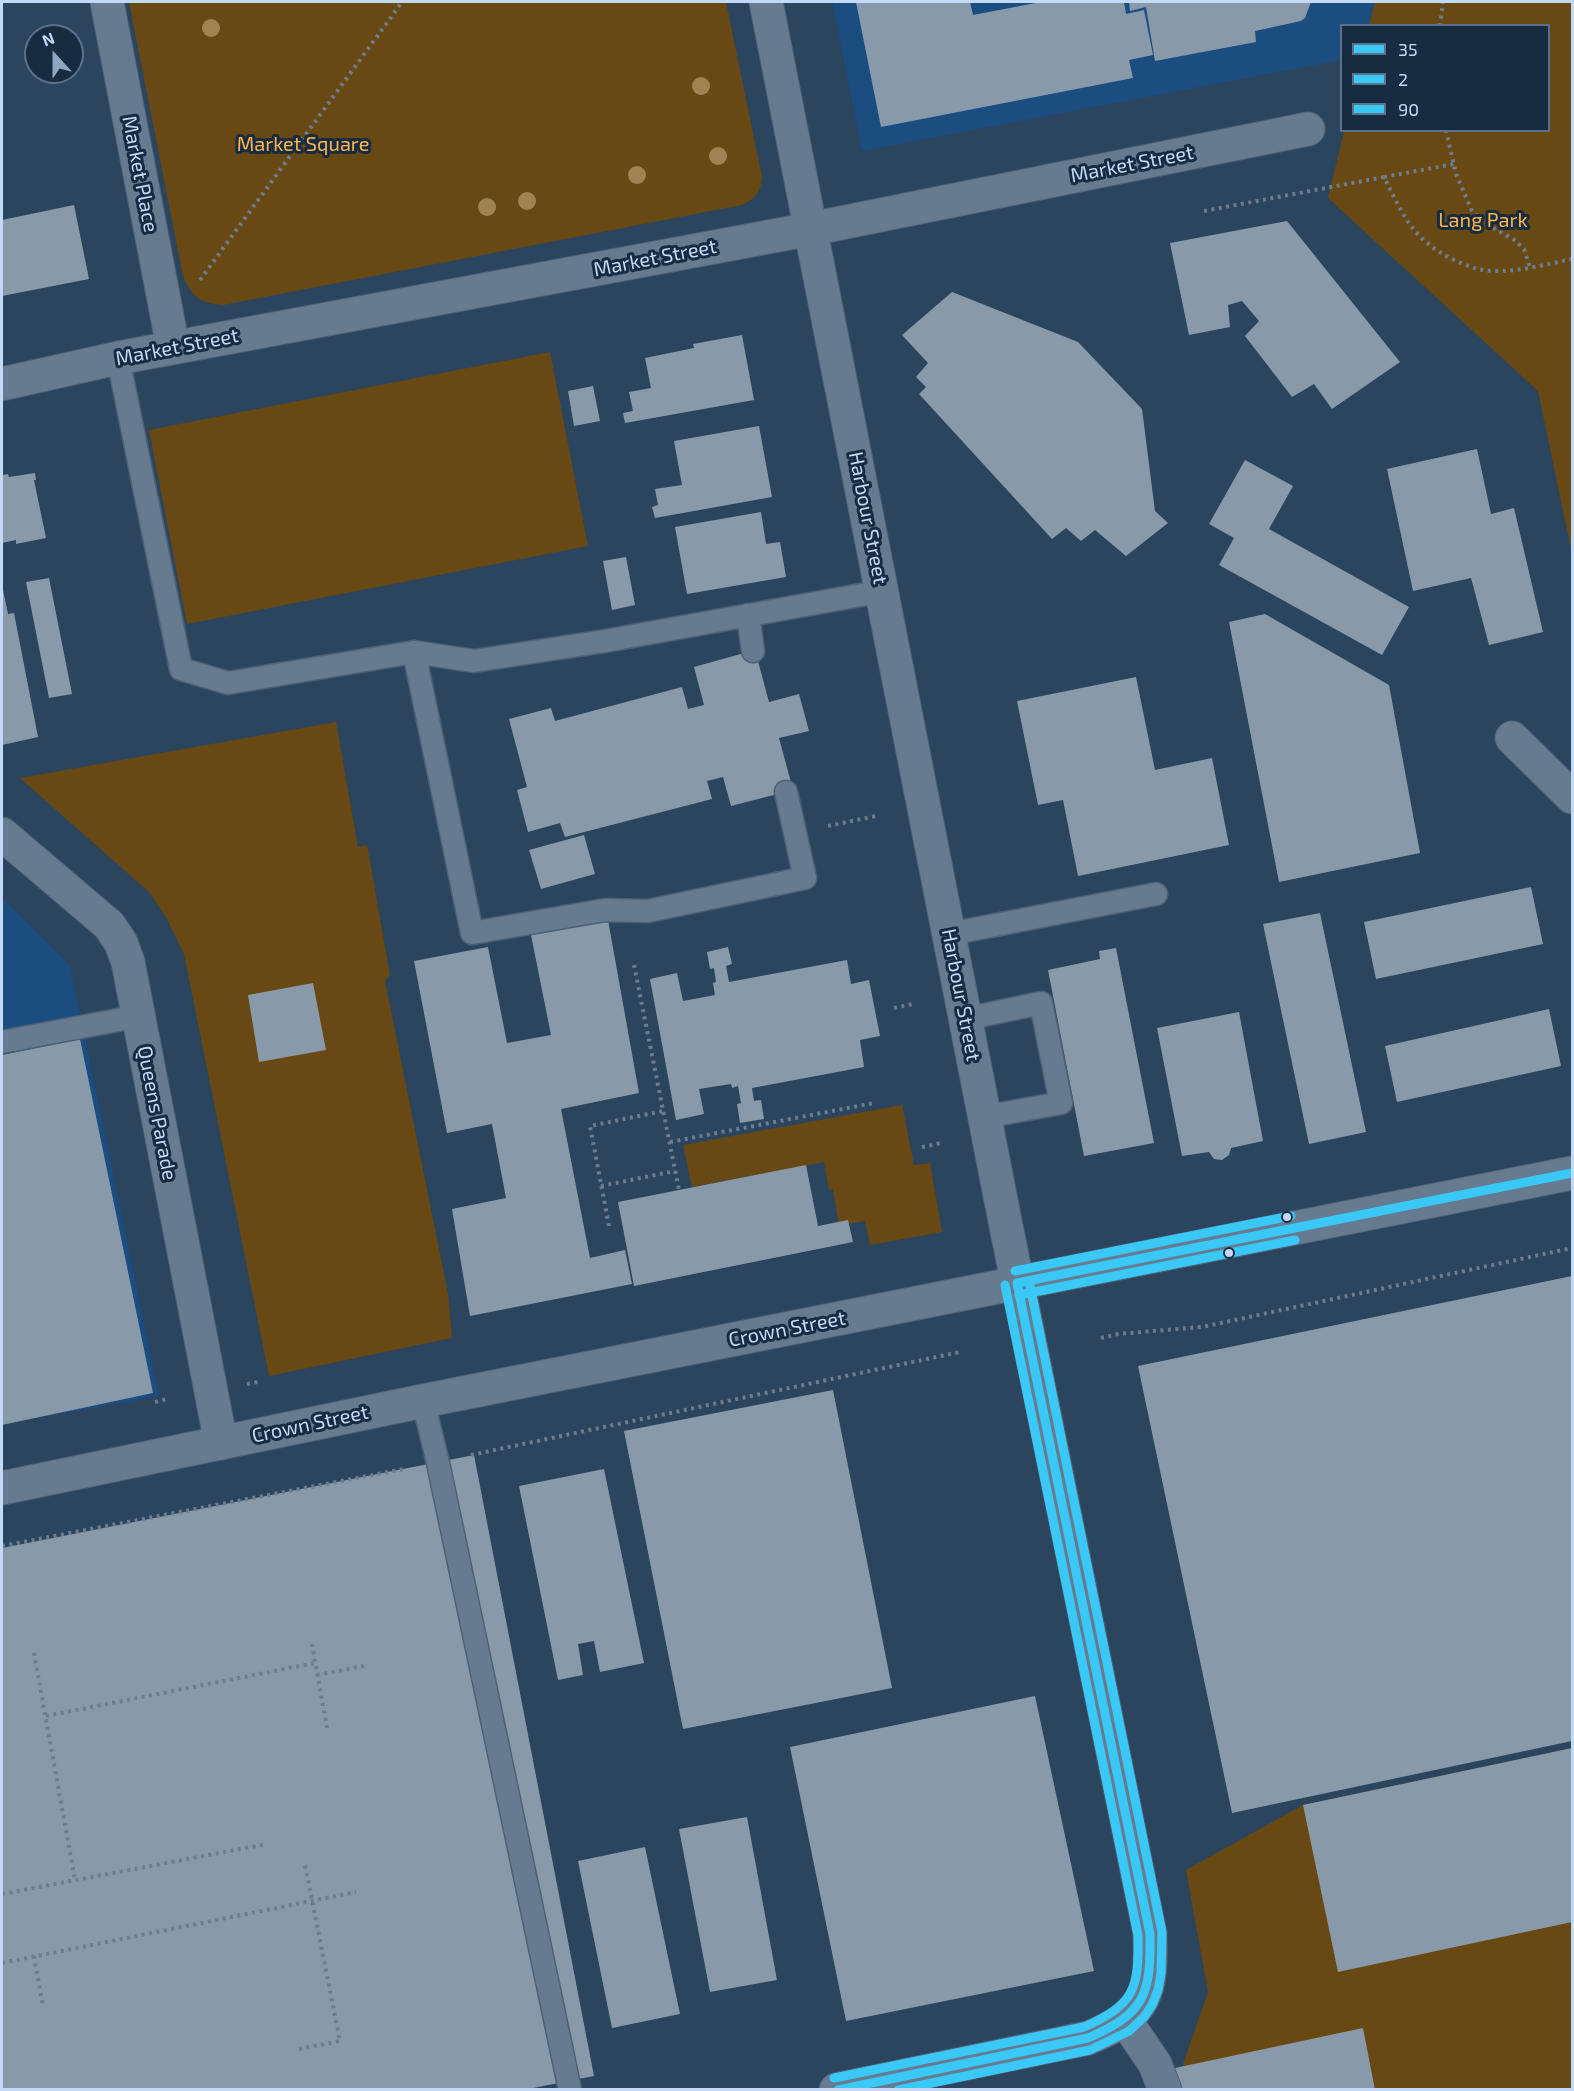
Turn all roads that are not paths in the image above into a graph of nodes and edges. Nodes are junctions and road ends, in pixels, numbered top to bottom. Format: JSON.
{"nodes":[{"id":1,"x":107,"y":2,"type":"edge"},
{"id":2,"x":766,"y":2,"type":"edge"},
{"id":3,"x":1308,"y":129,"type":"dead end"},
{"id":4,"x":811,"y":228,"type":"junction"},
{"id":5,"x":173,"y":348,"type":"junction"},
{"id":6,"x":118,"y":358,"type":"junction"},
{"id":7,"x":2,"y":384,"type":"edge"},
{"id":8,"x":883,"y":591,"type":"junction"},
{"id":9,"x":748,"y":615,"type":"junction"},
{"id":10,"x":753,"y":651,"type":"dead end"},
{"id":11,"x":414,"y":652,"type":"junction"},
{"id":12,"x":1512,"y":738,"type":"dead end"},
{"id":13,"x":786,"y":792,"type":"dead end"},
{"id":14,"x":1572,"y":797,"type":"edge"},
{"id":15,"x":2,"y":834,"type":"edge"},
{"id":16,"x":1156,"y":894,"type":"dead end"},
{"id":17,"x":949,"y":934,"type":"junction"},
{"id":18,"x":139,"y":1016,"type":"junction"},
{"id":19,"x":965,"y":1019,"type":"junction"},
{"id":20,"x":2,"y":1042,"type":"edge"},
{"id":21,"x":984,"y":1117,"type":"junction"},
{"id":22,"x":1572,"y":1173,"type":"edge"},
{"id":23,"x":1017,"y":1284,"type":"junction"},
{"id":24,"x":423,"y":1401,"type":"junction"},
{"id":25,"x":221,"y":1443,"type":"junction"},
{"id":26,"x":2,"y":1488,"type":"edge"},
{"id":27,"x":1125,"y":2020,"type":"junction"},
{"id":28,"x":570,"y":2090,"type":"edge"},
{"id":29,"x":836,"y":2090,"type":"edge"},
{"id":30,"x":1165,"y":2090,"type":"edge"}],
"edges":[{"from":1,"to":5,"type":"street","name":"Market Place"},
{"from":2,"to":4,"type":"street","name":"Harbour Street"},
{"from":3,"to":4,"type":"street","name":"Market Street"},
{"from":4,"to":5,"type":"street","name":"Market Street"},
{"from":4,"to":8,"type":"street","name":"Harbour Street"},
{"from":5,"to":6,"type":"street","name":"Market Street"},
{"from":6,"to":7,"type":"street","name":"Market Street"},
{"from":6,"to":11,"type":"lane"},
{"from":8,"to":9,"type":"lane"},
{"from":8,"to":17,"type":"street","name":"Harbour Street"},
{"from":9,"to":10,"type":"lane"},
{"from":9,"to":11,"type":"lane"},
{"from":11,"to":13,"type":"lane"},
{"from":12,"to":14,"type":"street"},
{"from":15,"to":18,"type":"street","name":"Queens Parade"},
{"from":16,"to":17,"type":"lane"},
{"from":17,"to":19,"type":"street","name":"Harbour Street"},
{"from":18,"to":20,"type":"lane"},
{"from":18,"to":25,"type":"street","name":"Queens Parade"},
{"from":19,"to":21,"type":"street","name":"Harbour Street"},
{"from":19,"to":21,"type":"lane"},
{"from":21,"to":23,"type":"street","name":"Harbour Street"},
{"from":22,"to":23,"type":"street","name":"Crown Street"},
{"from":23,"to":24,"type":"street","name":"Crown Street"},
{"from":23,"to":27,"type":"street","name":"Harbour Street"},
{"from":24,"to":25,"type":"street","name":"Crown Street"},
{"from":24,"to":28,"type":"lane"},
{"from":25,"to":26,"type":"street","name":"Crown Street"},
{"from":27,"to":29,"type":"street"},
{"from":27,"to":30,"type":"street"}]}
